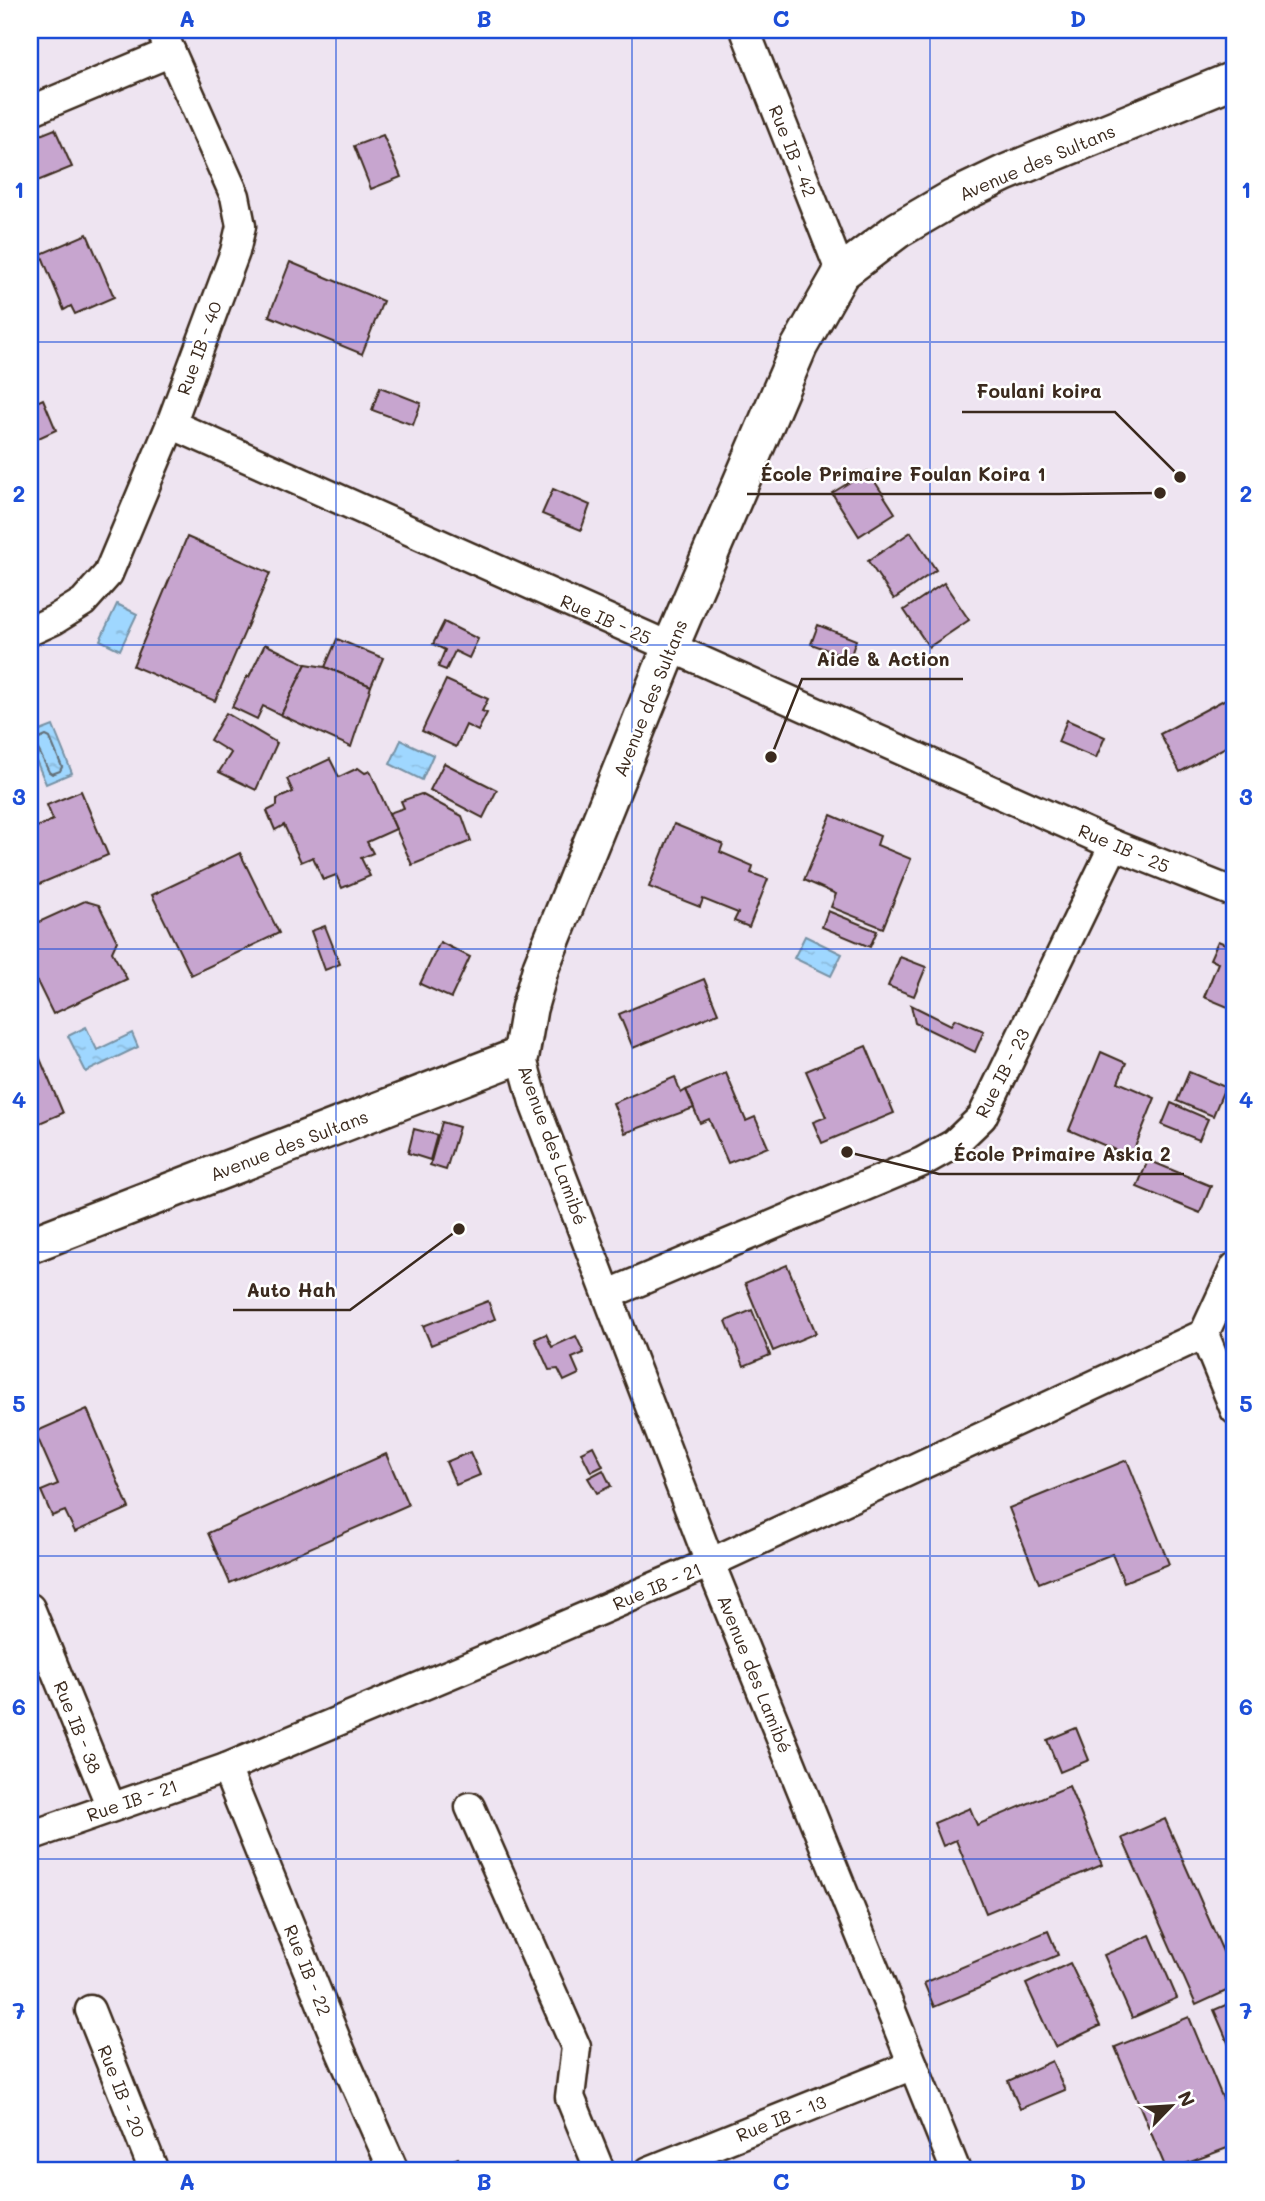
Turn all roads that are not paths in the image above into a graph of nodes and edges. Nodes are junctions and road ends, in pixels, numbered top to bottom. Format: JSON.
{"nodes":[{"id":1,"x":745,"y":30,"type":"edge"},
{"id":2,"x":166,"y":41,"type":"edge"},
{"id":3,"x":1235,"y":79,"type":"edge"},
{"id":4,"x":30,"y":111,"type":"edge"},
{"id":5,"x":841,"y":273,"type":"junction"},
{"id":6,"x":171,"y":424,"type":"junction"},
{"id":7,"x":30,"y":631,"type":"edge"},
{"id":8,"x":670,"y":648,"type":"junction"},
{"id":9,"x":1114,"y":845,"type":"junction"},
{"id":10,"x":1235,"y":893,"type":"edge"},
{"id":11,"x":521,"y":1055,"type":"junction"},
{"id":12,"x":30,"y":1245,"type":"edge"},
{"id":13,"x":1235,"y":1267,"type":"edge"},
{"id":14,"x":608,"y":1294,"type":"junction"},
{"id":15,"x":1204,"y":1334,"type":"junction"},
{"id":16,"x":1235,"y":1410,"type":"edge"},
{"id":17,"x":710,"y":1563,"type":"junction"},
{"id":18,"x":30,"y":1608,"type":"edge"},
{"id":19,"x":226,"y":1768,"type":"junction"},
{"id":20,"x":111,"y":1807,"type":"junction"},
{"id":21,"x":470,"y":1807,"type":"dead end"},
{"id":22,"x":30,"y":1836,"type":"edge"},
{"id":23,"x":90,"y":2010,"type":"dead end"},
{"id":24,"x":913,"y":2065,"type":"junction"},
{"id":25,"x":154,"y":2171,"type":"edge"},
{"id":26,"x":394,"y":2171,"type":"edge"},
{"id":27,"x":600,"y":2171,"type":"edge"},
{"id":28,"x":649,"y":2171,"type":"edge"},
{"id":29,"x":956,"y":2171,"type":"edge"}],
"edges":[{"from":1,"to":5,"type":"street","name":"Rue IB - 42"},
{"from":2,"to":4,"type":"street"},
{"from":2,"to":6,"type":"street","name":"Rue IB - 40"},
{"from":3,"to":5,"type":"street","name":"Avenue des Sultans"},
{"from":5,"to":8,"type":"street","name":"Avenue des Sultans"},
{"from":6,"to":7,"type":"street","name":"Rue IB - 40"},
{"from":6,"to":8,"type":"street","name":"Rue IB - 25"},
{"from":8,"to":9,"type":"street","name":"Rue IB - 25"},
{"from":8,"to":11,"type":"street","name":"Avenue des Sultans"},
{"from":9,"to":10,"type":"street","name":"Rue IB - 25"},
{"from":9,"to":14,"type":"street","name":"Rue IB - 23"},
{"from":11,"to":12,"type":"street","name":"Avenue des Sultans"},
{"from":11,"to":14,"type":"street","name":"Avenue des Lamibé"},
{"from":13,"to":15,"type":"street"},
{"from":14,"to":17,"type":"street","name":"Avenue des Lamibé"},
{"from":15,"to":16,"type":"street"},
{"from":15,"to":17,"type":"street","name":"Rue IB - 21"},
{"from":17,"to":19,"type":"street","name":"Rue IB - 21"},
{"from":17,"to":24,"type":"street","name":"Avenue des Lamibé"},
{"from":18,"to":20,"type":"street","name":"Rue IB - 38"},
{"from":19,"to":20,"type":"street","name":"Rue IB - 21"},
{"from":19,"to":26,"type":"street","name":"Rue IB - 22"},
{"from":20,"to":22,"type":"street","name":"Rue IB - 21"},
{"from":21,"to":27,"type":"street"},
{"from":23,"to":25,"type":"street","name":"Rue IB - 20"},
{"from":24,"to":28,"type":"street","name":"Rue IB - 13"},
{"from":24,"to":29,"type":"street","name":"Avenue des Lamibé"}]}
